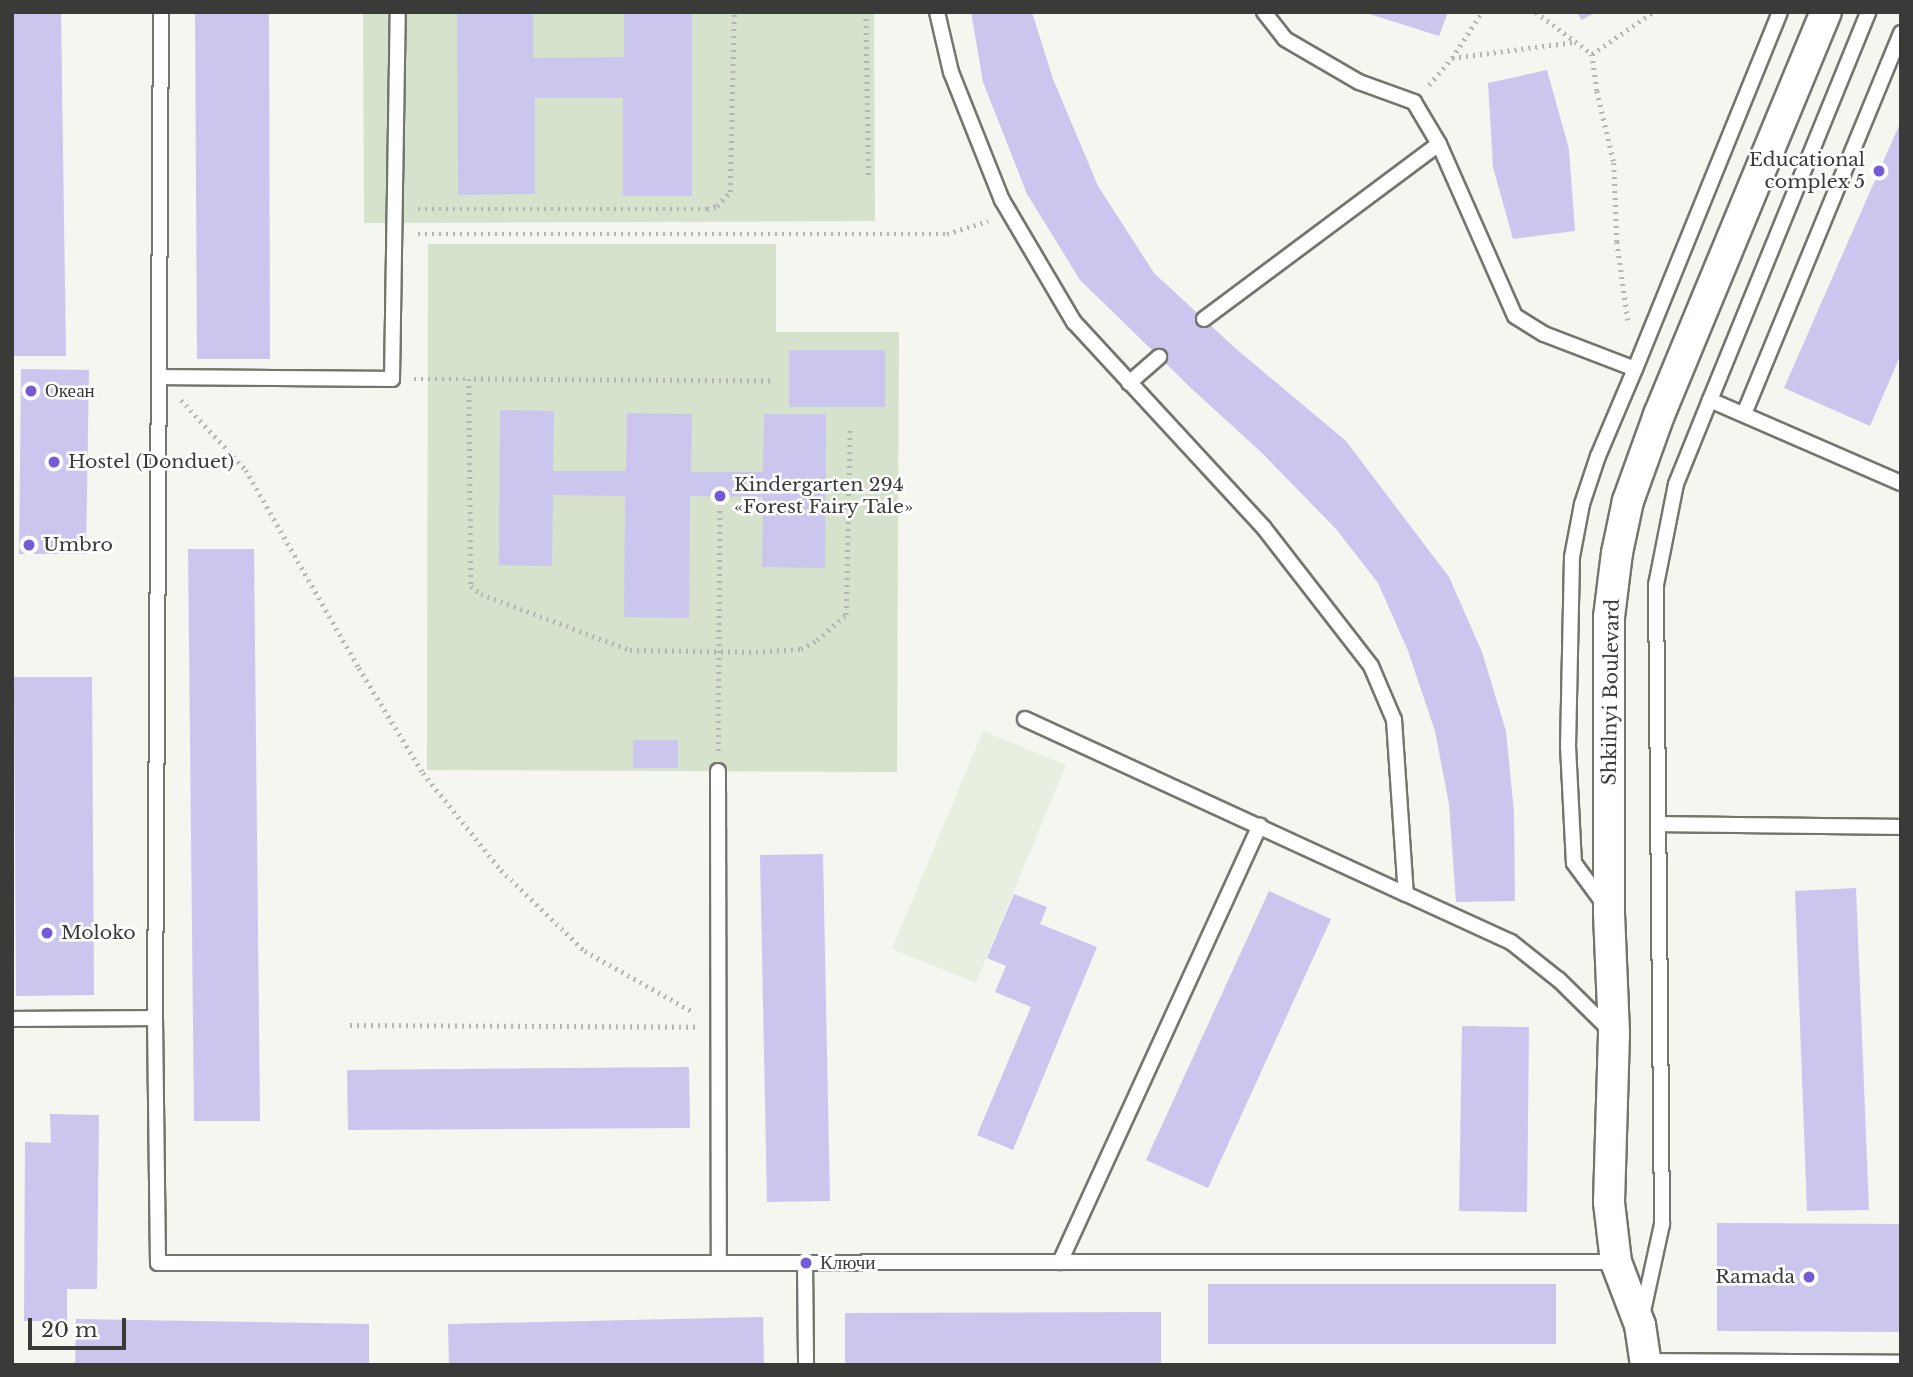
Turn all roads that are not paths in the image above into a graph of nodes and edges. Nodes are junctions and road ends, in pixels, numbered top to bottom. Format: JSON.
{"nodes":[{"id":1,"x":161,"y":12,"type":"edge"},
{"id":2,"x":398,"y":12,"type":"edge"},
{"id":3,"x":937,"y":12,"type":"edge"},
{"id":4,"x":1264,"y":12,"type":"edge"},
{"id":5,"x":1780,"y":12,"type":"edge"},
{"id":6,"x":1826,"y":12,"type":"edge"},
{"id":7,"x":1868,"y":12,"type":"edge"},
{"id":8,"x":1901,"y":33,"type":"edge"},
{"id":9,"x":1438,"y":144,"type":"junction"},
{"id":10,"x":1205,"y":319,"type":"dead end"},
{"id":11,"x":1158,"y":357,"type":"dead end"},
{"id":12,"x":1635,"y":369,"type":"junction"},
{"id":13,"x":159,"y":377,"type":"junction"},
{"id":14,"x":1129,"y":383,"type":"junction"},
{"id":15,"x":1710,"y":400,"type":"junction"},
{"id":16,"x":1744,"y":414,"type":"junction"},
{"id":17,"x":1901,"y":484,"type":"edge"},
{"id":18,"x":1025,"y":719,"type":"dead end"},
{"id":19,"x":718,"y":771,"type":"road end"},
{"id":20,"x":1658,"y":824,"type":"junction"},
{"id":21,"x":1260,"y":826,"type":"junction"},
{"id":22,"x":1901,"y":827,"type":"edge"},
{"id":23,"x":1406,"y":894,"type":"junction"},
{"id":24,"x":1609,"y":912,"type":"junction"},
{"id":25,"x":155,"y":1018,"type":"junction"},
{"id":26,"x":12,"y":1019,"type":"edge"},
{"id":27,"x":1614,"y":1034,"type":"junction"},
{"id":28,"x":1060,"y":1262,"type":"junction"},
{"id":29,"x":1616,"y":1262,"type":"junction"},
{"id":30,"x":719,"y":1263,"type":"junction"},
{"id":31,"x":805,"y":1263,"type":"junction"},
{"id":32,"x":1640,"y":1325,"type":"junction"},
{"id":33,"x":1646,"y":1363,"type":"edge"},
{"id":34,"x":1901,"y":1363,"type":"edge"},
{"id":35,"x":806,"y":1365,"type":"edge"}],
"edges":[{"from":1,"to":13,"type":"lane"},
{"from":2,"to":13,"type":"lane"},
{"from":3,"to":14,"type":"lane"},
{"from":4,"to":9,"type":"lane"},
{"from":5,"to":12,"type":"lane"},
{"from":6,"to":24,"type":"street","name":"Shkilnyi Boulevard"},
{"from":7,"to":15,"type":"lane"},
{"from":8,"to":16,"type":"lane"},
{"from":9,"to":10,"type":"lane"},
{"from":9,"to":12,"type":"lane"},
{"from":11,"to":14,"type":"lane"},
{"from":12,"to":24,"type":"lane"},
{"from":13,"to":25,"type":"lane"},
{"from":14,"to":23,"type":"lane"},
{"from":15,"to":16,"type":"lane"},
{"from":15,"to":20,"type":"lane"},
{"from":16,"to":17,"type":"lane"},
{"from":18,"to":21,"type":"lane"},
{"from":19,"to":30,"type":"lane"},
{"from":20,"to":22,"type":"lane"},
{"from":20,"to":32,"type":"lane"},
{"from":21,"to":23,"type":"lane"},
{"from":21,"to":28,"type":"lane"},
{"from":23,"to":27,"type":"lane"},
{"from":24,"to":27,"type":"street","name":"Shkilnyi Boulevard"},
{"from":25,"to":26,"type":"lane"},
{"from":25,"to":30,"type":"lane"},
{"from":27,"to":29,"type":"street","name":"Shkilnyi Boulevard"},
{"from":28,"to":29,"type":"lane"},
{"from":28,"to":31,"type":"lane"},
{"from":29,"to":32,"type":"street","name":"Shkilnyi Boulevard"},
{"from":30,"to":31,"type":"lane"},
{"from":31,"to":35,"type":"lane"},
{"from":32,"to":33,"type":"street","name":"Shkilnyi Boulevard"},
{"from":33,"to":34,"type":"lane"}]}
